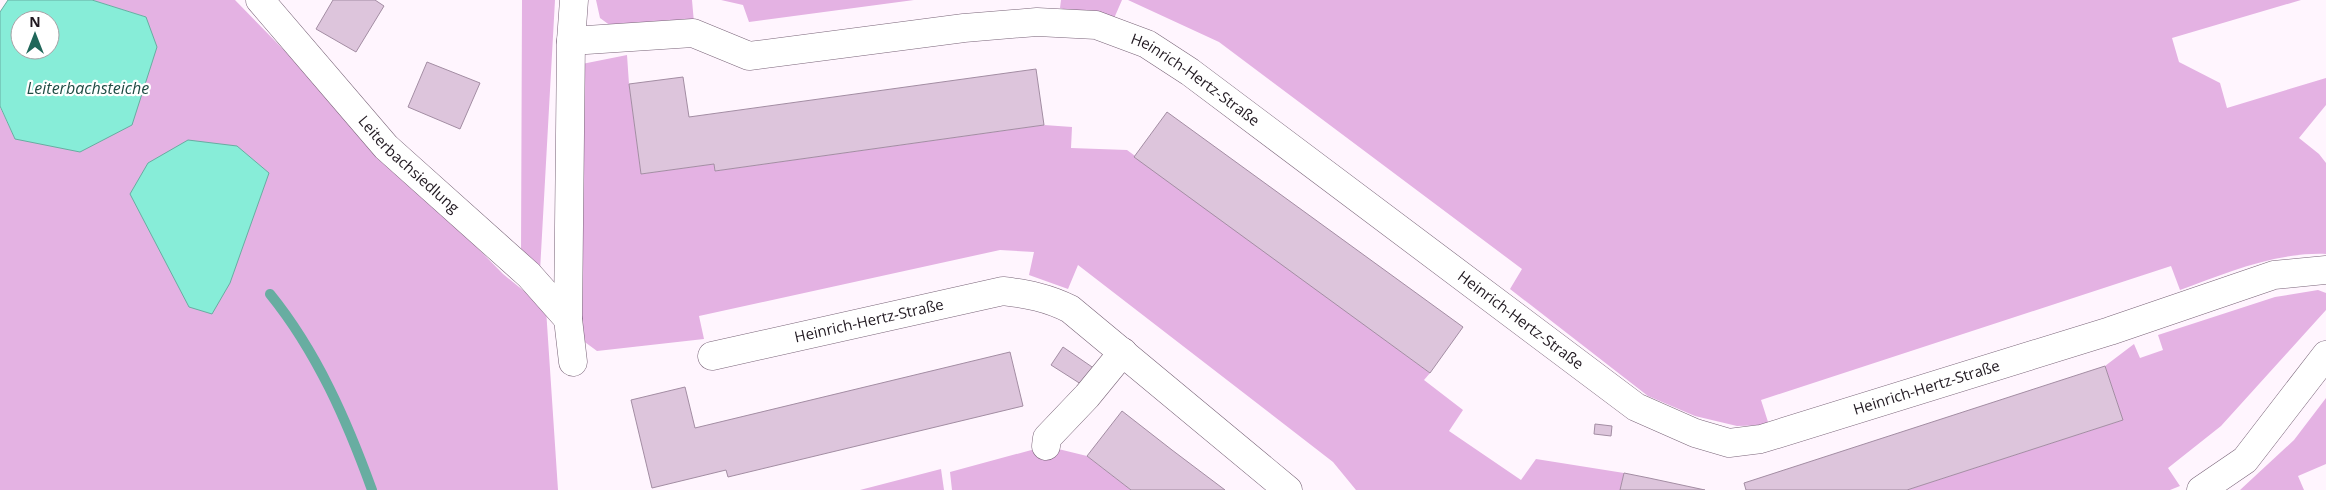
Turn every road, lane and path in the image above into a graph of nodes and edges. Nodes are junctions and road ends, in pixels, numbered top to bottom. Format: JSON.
{"nodes":[{"id":1,"x":260,"y":0,"type":"edge"},
{"id":2,"x":574,"y":0,"type":"edge"},
{"id":3,"x":571,"y":40,"type":"junction"},
{"id":4,"x":2326,"y":270,"type":"edge"},
{"id":5,"x":568,"y":319,"type":"junction"},
{"id":6,"x":1123,"y":352,"type":"junction"},
{"id":7,"x":2326,"y":355,"type":"edge"},
{"id":8,"x":712,"y":356,"type":"dead end"},
{"id":9,"x":573,"y":362,"type":"dead end"},
{"id":10,"x":1046,"y":446,"type":"dead end"},
{"id":11,"x":1288,"y":490,"type":"edge"},
{"id":12,"x":2201,"y":490,"type":"edge"}],
"edges":[{"from":1,"to":5,"type":"street","name":"Leiterbachsiedlung"},
{"from":2,"to":3,"type":"street"},
{"from":3,"to":4,"type":"street","name":"Heinrich-Hertz-Straße"},
{"from":3,"to":5,"type":"street"},
{"from":5,"to":9,"type":"street"},
{"from":6,"to":8,"type":"street","name":"Heinrich-Hertz-Straße"},
{"from":6,"to":10,"type":"street"},
{"from":6,"to":11,"type":"street","name":"Heinrich-Hertz-Straße"},
{"from":7,"to":12,"type":"street"}]}
